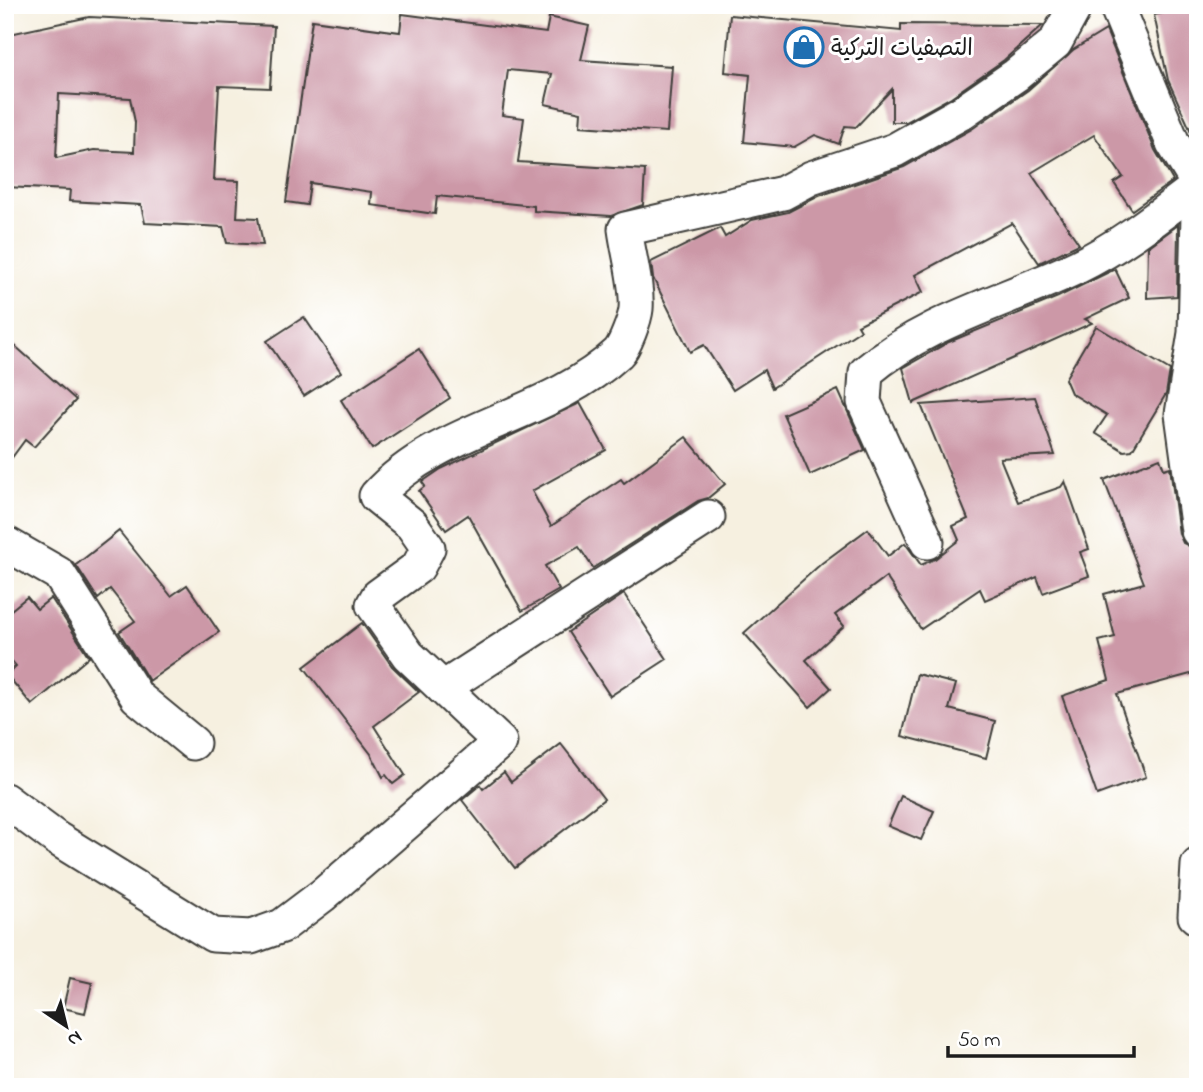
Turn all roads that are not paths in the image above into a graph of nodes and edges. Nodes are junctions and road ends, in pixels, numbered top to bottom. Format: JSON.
{"nodes":[{"id":1,"x":1076,"y":5,"type":"edge"},
{"id":2,"x":1116,"y":5,"type":"edge"},
{"id":3,"x":1198,"y":185,"type":"edge"},
{"id":4,"x":1198,"y":214,"type":"edge"},
{"id":5,"x":708,"y":517,"type":"dead end"},
{"id":6,"x":1198,"y":531,"type":"edge"},
{"id":7,"x":927,"y":542,"type":"dead end"},
{"id":8,"x":5,"y":543,"type":"edge"},
{"id":9,"x":443,"y":688,"type":"junction"},
{"id":10,"x":193,"y":743,"type":"dead end"},
{"id":11,"x":5,"y":800,"type":"edge"},
{"id":12,"x":1198,"y":865,"type":"edge"},
{"id":13,"x":1198,"y":918,"type":"edge"}],
"edges":[{"from":1,"to":9,"type":"street"},
{"from":2,"to":3,"type":"street"},
{"from":3,"to":7,"type":"street"},
{"from":4,"to":6,"type":"street"},
{"from":5,"to":9,"type":"street"},
{"from":8,"to":10,"type":"street"},
{"from":9,"to":11,"type":"street"},
{"from":12,"to":13,"type":"street"}]}
